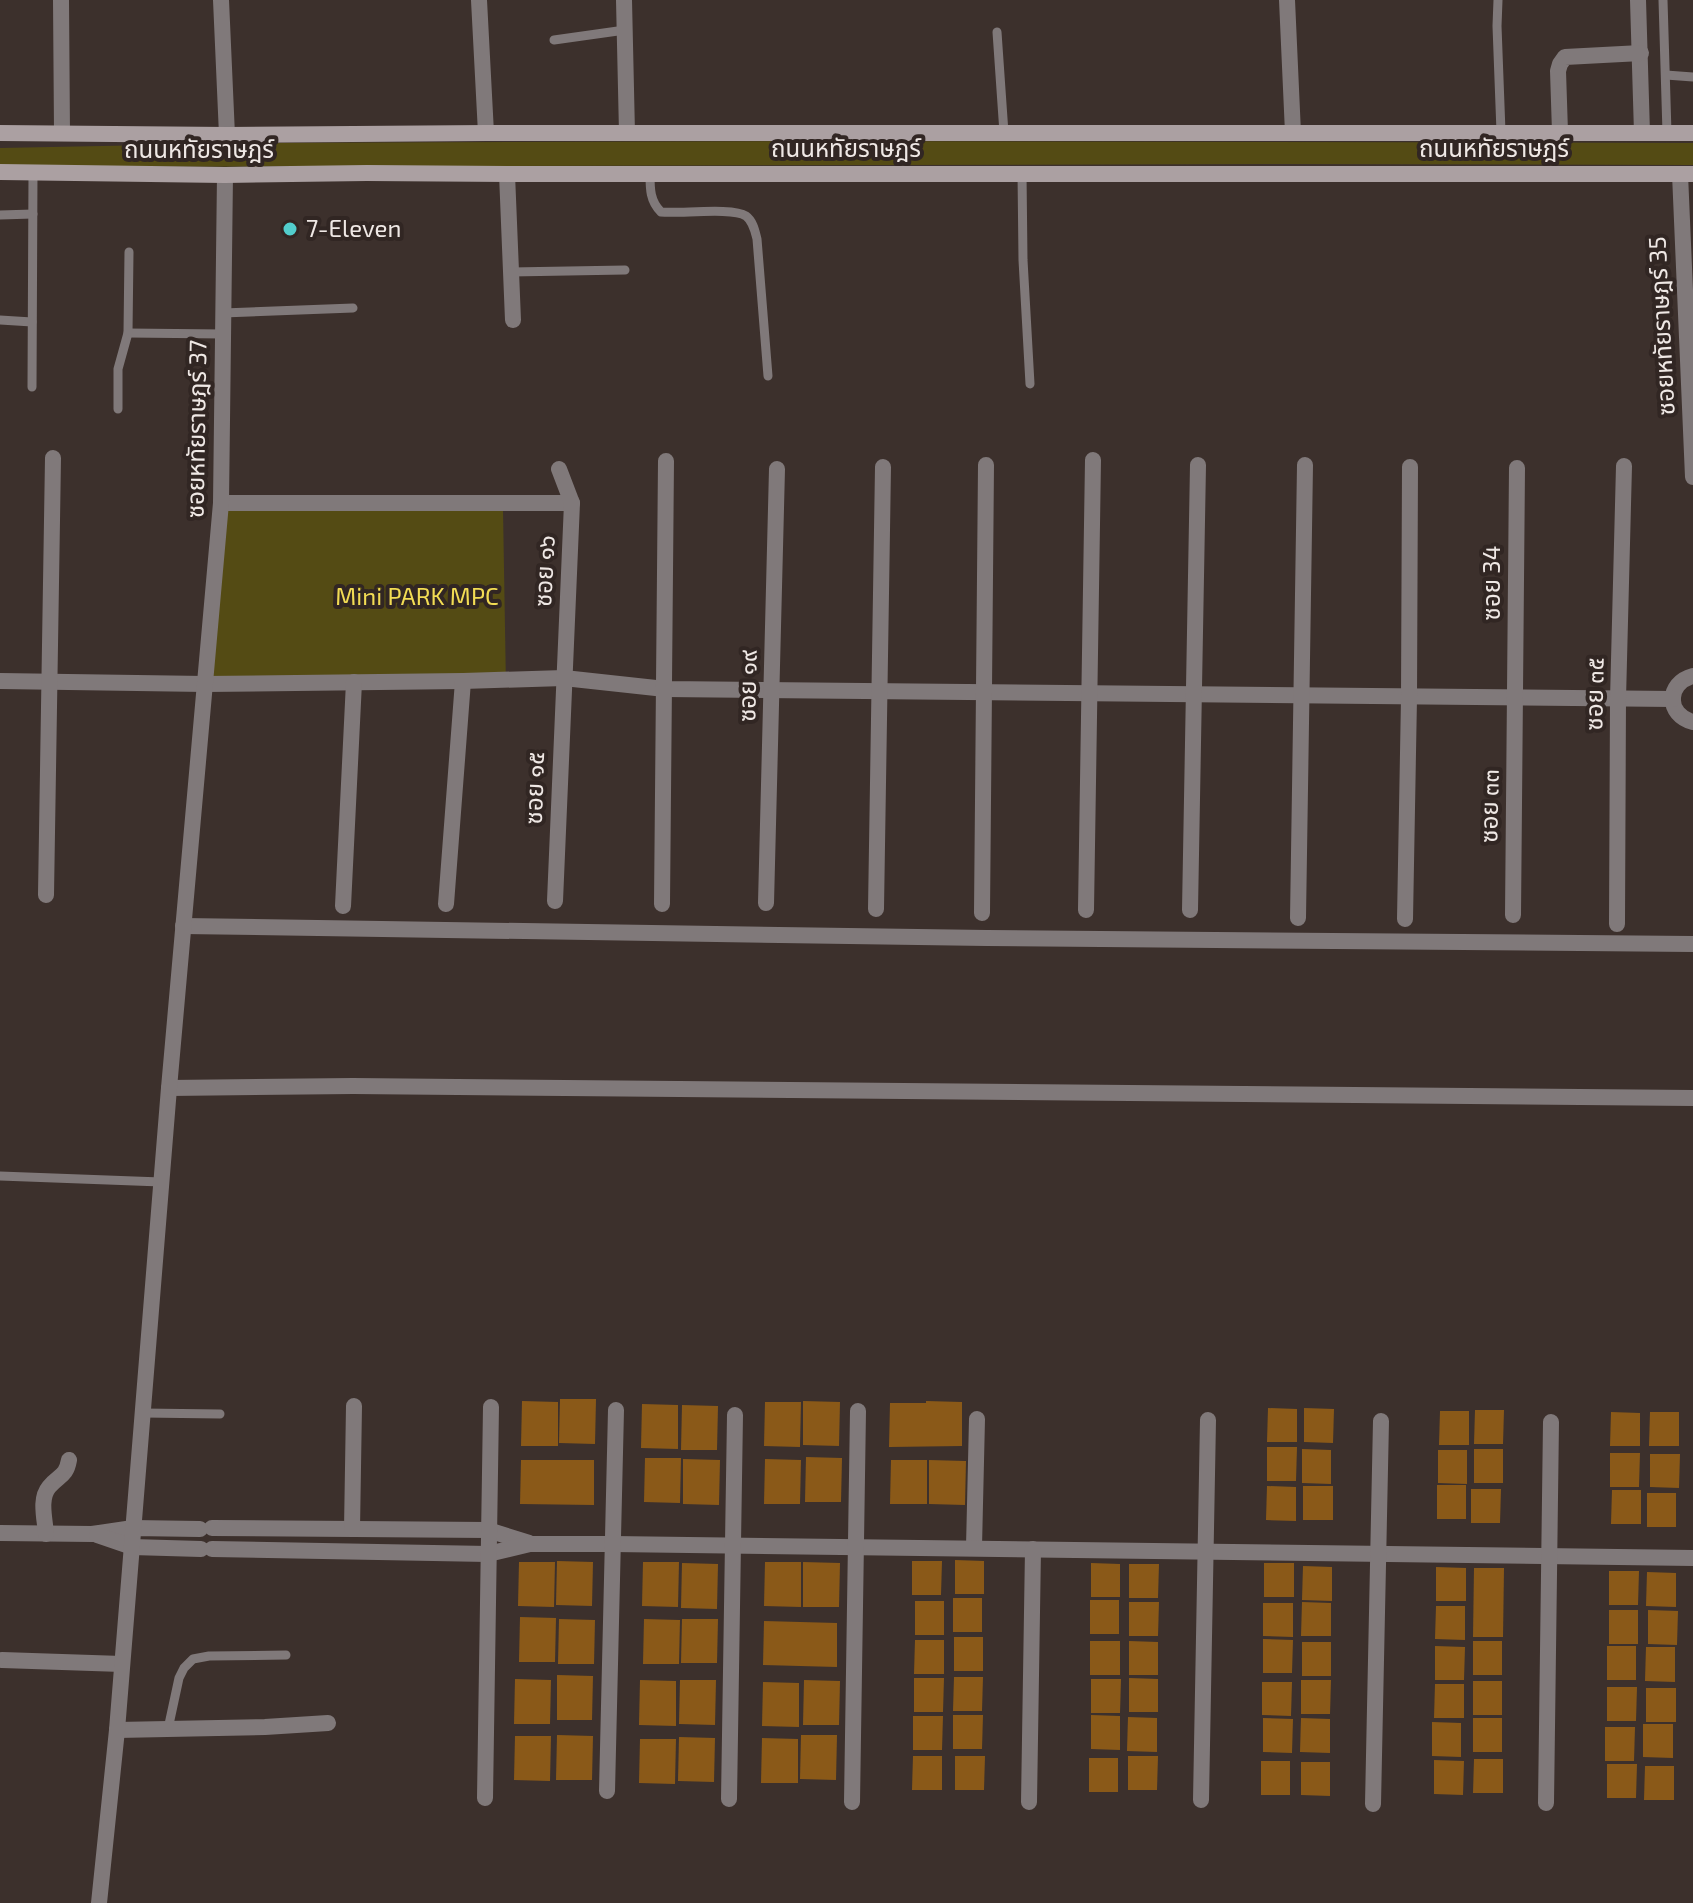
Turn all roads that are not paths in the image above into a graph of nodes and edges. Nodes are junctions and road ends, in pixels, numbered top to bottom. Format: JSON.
{"nodes":[{"id":1,"x":61,"y":0,"type":"edge"},
{"id":2,"x":221,"y":0,"type":"edge"},
{"id":3,"x":479,"y":0,"type":"edge"},
{"id":4,"x":624,"y":0,"type":"edge"},
{"id":5,"x":1287,"y":0,"type":"edge"},
{"id":6,"x":1498,"y":0,"type":"edge"},
{"id":7,"x":1638,"y":0,"type":"edge"},
{"id":8,"x":1663,"y":0,"type":"edge"},
{"id":9,"x":625,"y":30,"type":"junction"},
{"id":10,"x":997,"y":32,"type":"dead end"},
{"id":11,"x":554,"y":40,"type":"dead end"},
{"id":12,"x":1641,"y":53,"type":"junction"},
{"id":13,"x":1666,"y":75,"type":"junction"},
{"id":14,"x":1693,"y":77,"type":"edge"},
{"id":15,"x":62,"y":132,"type":"junction"},
{"id":16,"x":1501,"y":132,"type":"junction"},
{"id":17,"x":1560,"y":132,"type":"junction"},
{"id":18,"x":0,"y":133,"type":"edge"},
{"id":19,"x":486,"y":133,"type":"junction"},
{"id":20,"x":627,"y":133,"type":"junction"},
{"id":21,"x":1004,"y":133,"type":"junction"},
{"id":22,"x":1293,"y":133,"type":"junction"},
{"id":23,"x":1642,"y":133,"type":"junction"},
{"id":24,"x":1667,"y":133,"type":"junction"},
{"id":25,"x":1693,"y":133,"type":"edge"},
{"id":26,"x":227,"y":135,"type":"junction"},
{"id":27,"x":0,"y":172,"type":"edge"},
{"id":28,"x":33,"y":173,"type":"junction"},
{"id":29,"x":1022,"y":173,"type":"junction"},
{"id":30,"x":507,"y":174,"type":"junction"},
{"id":31,"x":650,"y":174,"type":"junction"},
{"id":32,"x":1686,"y":174,"type":"edge"},
{"id":33,"x":225,"y":175,"type":"junction"},
{"id":34,"x":33,"y":214,"type":"junction"},
{"id":35,"x":0,"y":215,"type":"edge"},
{"id":36,"x":129,"y":252,"type":"dead end"},
{"id":37,"x":625,"y":270,"type":"dead end"},
{"id":38,"x":511,"y":272,"type":"junction"},
{"id":39,"x":353,"y":308,"type":"dead end"},
{"id":40,"x":223,"y":313,"type":"junction"},
{"id":41,"x":0,"y":320,"type":"edge"},
{"id":42,"x":513,"y":320,"type":"dead end"},
{"id":43,"x":32,"y":322,"type":"junction"},
{"id":44,"x":128,"y":333,"type":"junction"},
{"id":45,"x":223,"y":334,"type":"junction"},
{"id":46,"x":768,"y":376,"type":"dead end"},
{"id":47,"x":1030,"y":384,"type":"dead end"},
{"id":48,"x":32,"y":387,"type":"dead end"},
{"id":49,"x":118,"y":409,"type":"dead end"},
{"id":50,"x":53,"y":458,"type":"dead end"},
{"id":51,"x":1093,"y":460,"type":"dead end"},
{"id":52,"x":666,"y":461,"type":"dead end"},
{"id":53,"x":986,"y":465,"type":"dead end"},
{"id":54,"x":1198,"y":465,"type":"dead end"},
{"id":55,"x":1305,"y":465,"type":"dead end"},
{"id":56,"x":1624,"y":466,"type":"dead end"},
{"id":57,"x":883,"y":467,"type":"dead end"},
{"id":58,"x":1410,"y":467,"type":"dead end"},
{"id":59,"x":1517,"y":468,"type":"dead end"},
{"id":60,"x":559,"y":469,"type":"dead end"},
{"id":61,"x":777,"y":469,"type":"dead end"},
{"id":62,"x":1693,"y":477,"type":"edge"},
{"id":63,"x":221,"y":503,"type":"junction"},
{"id":64,"x":572,"y":503,"type":"junction"},
{"id":65,"x":1693,"y":676,"type":"edge"},
{"id":66,"x":564,"y":678,"type":"junction"},
{"id":67,"x":0,"y":681,"type":"edge"},
{"id":68,"x":49,"y":681,"type":"junction"},
{"id":69,"x":463,"y":681,"type":"junction"},
{"id":70,"x":354,"y":682,"type":"junction"},
{"id":71,"x":205,"y":684,"type":"junction"},
{"id":72,"x":665,"y":689,"type":"junction"},
{"id":73,"x":772,"y":690,"type":"junction"},
{"id":74,"x":880,"y":692,"type":"junction"},
{"id":75,"x":985,"y":693,"type":"junction"},
{"id":76,"x":1090,"y":694,"type":"junction"},
{"id":77,"x":1195,"y":694,"type":"junction"},
{"id":78,"x":1302,"y":696,"type":"junction"},
{"id":79,"x":1409,"y":698,"type":"junction"},
{"id":80,"x":1516,"y":699,"type":"junction"},
{"id":81,"x":1618,"y":699,"type":"junction"},
{"id":82,"x":1673,"y":699,"type":"junction"},
{"id":83,"x":1693,"y":722,"type":"edge"},
{"id":84,"x":46,"y":895,"type":"dead end"},
{"id":85,"x":555,"y":901,"type":"dead end"},
{"id":86,"x":766,"y":903,"type":"dead end"},
{"id":87,"x":446,"y":904,"type":"dead end"},
{"id":88,"x":662,"y":904,"type":"dead end"},
{"id":89,"x":343,"y":906,"type":"dead end"},
{"id":90,"x":876,"y":909,"type":"dead end"},
{"id":91,"x":1086,"y":910,"type":"dead end"},
{"id":92,"x":1190,"y":910,"type":"dead end"},
{"id":93,"x":982,"y":913,"type":"dead end"},
{"id":94,"x":1513,"y":915,"type":"dead end"},
{"id":95,"x":1298,"y":918,"type":"dead end"},
{"id":96,"x":1405,"y":919,"type":"dead end"},
{"id":97,"x":1617,"y":924,"type":"dead end"},
{"id":98,"x":183,"y":926,"type":"junction"},
{"id":99,"x":1693,"y":944,"type":"edge"},
{"id":100,"x":169,"y":1088,"type":"junction"},
{"id":101,"x":1693,"y":1098,"type":"edge"},
{"id":102,"x":0,"y":1176,"type":"edge"},
{"id":103,"x":161,"y":1182,"type":"junction"},
{"id":104,"x":354,"y":1406,"type":"dead end"},
{"id":105,"x":491,"y":1407,"type":"dead end"},
{"id":106,"x":616,"y":1410,"type":"dead end"},
{"id":107,"x":858,"y":1411,"type":"dead end"},
{"id":108,"x":143,"y":1413,"type":"junction"},
{"id":109,"x":220,"y":1414,"type":"dead end"},
{"id":110,"x":735,"y":1415,"type":"dead end"},
{"id":111,"x":977,"y":1419,"type":"dead end"},
{"id":112,"x":1208,"y":1420,"type":"dead end"},
{"id":113,"x":1381,"y":1421,"type":"dead end"},
{"id":114,"x":1551,"y":1422,"type":"dead end"},
{"id":115,"x":69,"y":1460,"type":"dead end"},
{"id":116,"x":133,"y":1528,"type":"junction"},
{"id":117,"x":352,"y":1529,"type":"junction"},
{"id":118,"x":488,"y":1530,"type":"junction"},
{"id":119,"x":0,"y":1533,"type":"edge"},
{"id":120,"x":46,"y":1534,"type":"junction"},
{"id":121,"x":92,"y":1534,"type":"junction"},
{"id":122,"x":530,"y":1544,"type":"junction"},
{"id":123,"x":613,"y":1544,"type":"junction"},
{"id":124,"x":734,"y":1546,"type":"junction"},
{"id":125,"x":857,"y":1546,"type":"junction"},
{"id":126,"x":132,"y":1547,"type":"junction"},
{"id":127,"x":974,"y":1547,"type":"junction"},
{"id":128,"x":1033,"y":1549,"type":"junction"},
{"id":129,"x":1205,"y":1553,"type":"junction"},
{"id":130,"x":488,"y":1554,"type":"junction"},
{"id":131,"x":1377,"y":1554,"type":"junction"},
{"id":132,"x":1549,"y":1558,"type":"junction"},
{"id":133,"x":1693,"y":1558,"type":"edge"},
{"id":134,"x":286,"y":1655,"type":"dead end"},
{"id":135,"x":2,"y":1660,"type":"edge"},
{"id":136,"x":122,"y":1664,"type":"junction"},
{"id":137,"x":328,"y":1723,"type":"dead end"},
{"id":138,"x":168,"y":1729,"type":"junction"},
{"id":139,"x":117,"y":1730,"type":"junction"},
{"id":140,"x":607,"y":1791,"type":"dead end"},
{"id":141,"x":485,"y":1798,"type":"dead end"},
{"id":142,"x":729,"y":1799,"type":"dead end"},
{"id":143,"x":1201,"y":1800,"type":"dead end"},
{"id":144,"x":852,"y":1802,"type":"dead end"},
{"id":145,"x":1029,"y":1802,"type":"dead end"},
{"id":146,"x":1546,"y":1803,"type":"dead end"},
{"id":147,"x":1373,"y":1804,"type":"dead end"},
{"id":148,"x":99,"y":1903,"type":"edge"}],
"edges":[{"from":1,"to":15,"type":"street"},
{"from":2,"to":26,"type":"street"},
{"from":3,"to":19,"type":"street"},
{"from":4,"to":9,"type":"street"},
{"from":5,"to":22,"type":"street"},
{"from":6,"to":16,"type":"lane"},
{"from":7,"to":12,"type":"street"},
{"from":8,"to":13,"type":"lane"},
{"from":9,"to":11,"type":"lane"},
{"from":9,"to":20,"type":"street"},
{"from":10,"to":21,"type":"lane"},
{"from":12,"to":17,"type":"street"},
{"from":12,"to":23,"type":"street"},
{"from":13,"to":14,"type":"lane"},
{"from":13,"to":24,"type":"lane"},
{"from":15,"to":18,"type":"main road","name":"ถนนหทัยราษฎร์"},
{"from":15,"to":26,"type":"main road","name":"ถนนหทัยราษฎร์"},
{"from":16,"to":17,"type":"main road","name":"ถนนหทัยราษฎร์"},
{"from":16,"to":22,"type":"main road","name":"ถนนหทัยราษฎร์"},
{"from":17,"to":23,"type":"main road","name":"ถนนหทัยราษฎร์"},
{"from":19,"to":20,"type":"main road","name":"ถนนหทัยราษฎร์"},
{"from":19,"to":26,"type":"main road","name":"ถนนหทัยราษฎร์"},
{"from":20,"to":21,"type":"main road","name":"ถนนหทัยราษฎร์"},
{"from":21,"to":22,"type":"main road","name":"ถนนหทัยราษฎร์"},
{"from":23,"to":24,"type":"main road","name":"ถนนหทัยราษฎร์"},
{"from":24,"to":25,"type":"main road","name":"ถนนหทัยราษฎร์"},
{"from":27,"to":28,"type":"main road","name":"ถนนหทัยราษฎร์"},
{"from":28,"to":33,"type":"main road","name":"ถนนหทัยราษฎร์"},
{"from":28,"to":34,"type":"lane"},
{"from":29,"to":31,"type":"main road","name":"ถนนหทัยราษฎร์"},
{"from":29,"to":32,"type":"main road","name":"ถนนหทัยราษฎร์"},
{"from":29,"to":47,"type":"lane"},
{"from":30,"to":31,"type":"main road","name":"ถนนหทัยราษฎร์"},
{"from":30,"to":33,"type":"main road","name":"ถนนหทัยราษฎร์"},
{"from":30,"to":38,"type":"street"},
{"from":31,"to":46,"type":"lane"},
{"from":32,"to":62,"type":"street","name":"ซอยหทัยราษฎร์ 35"},
{"from":33,"to":40,"type":"street","name":"ซอยหทัยราษฎร์ 37"},
{"from":34,"to":35,"type":"lane"},
{"from":34,"to":43,"type":"lane"},
{"from":36,"to":44,"type":"lane"},
{"from":37,"to":38,"type":"lane"},
{"from":38,"to":42,"type":"street"},
{"from":39,"to":40,"type":"lane"},
{"from":40,"to":45,"type":"street","name":"ซอยหทัยราษฎร์ 37"},
{"from":41,"to":43,"type":"lane"},
{"from":43,"to":48,"type":"lane"},
{"from":44,"to":45,"type":"lane"},
{"from":44,"to":49,"type":"lane"},
{"from":45,"to":63,"type":"street","name":"ซอยหทัยราษฎร์ 37"},
{"from":50,"to":68,"type":"street"},
{"from":51,"to":76,"type":"street"},
{"from":52,"to":72,"type":"street"},
{"from":53,"to":75,"type":"street"},
{"from":54,"to":77,"type":"street"},
{"from":55,"to":78,"type":"street"},
{"from":56,"to":81,"type":"street","name":"ซอย ๓๕"},
{"from":57,"to":74,"type":"street"},
{"from":58,"to":79,"type":"street"},
{"from":59,"to":80,"type":"street","name":"ซอย 34"},
{"from":60,"to":64,"type":"street","name":"ซอย ๑๖"},
{"from":61,"to":73,"type":"street","name":"ซอย ๑๙"},
{"from":63,"to":64,"type":"street"},
{"from":63,"to":71,"type":"street","name":"ซอยหทัยราษฎร์ 37"},
{"from":64,"to":66,"type":"street","name":"ซอย ๑๖"},
{"from":65,"to":82,"type":"street"},
{"from":66,"to":69,"type":"street"},
{"from":66,"to":72,"type":"street"},
{"from":66,"to":85,"type":"street","name":"ซอย ๑๕"},
{"from":67,"to":68,"type":"street"},
{"from":68,"to":71,"type":"street"},
{"from":68,"to":84,"type":"street"},
{"from":69,"to":70,"type":"street"},
{"from":69,"to":87,"type":"street"},
{"from":70,"to":71,"type":"street"},
{"from":70,"to":89,"type":"street"},
{"from":71,"to":98,"type":"street","name":"ซอยหทัยราษฎร์ 37"},
{"from":72,"to":73,"type":"street"},
{"from":72,"to":88,"type":"street"},
{"from":73,"to":74,"type":"street"},
{"from":73,"to":86,"type":"street","name":"ซอย ๑๙"},
{"from":74,"to":75,"type":"street"},
{"from":74,"to":90,"type":"street"},
{"from":75,"to":76,"type":"street"},
{"from":75,"to":93,"type":"street"},
{"from":76,"to":77,"type":"street"},
{"from":76,"to":91,"type":"street"},
{"from":77,"to":78,"type":"street"},
{"from":77,"to":92,"type":"street"},
{"from":78,"to":79,"type":"street"},
{"from":78,"to":95,"type":"street"},
{"from":79,"to":80,"type":"street"},
{"from":79,"to":96,"type":"street"},
{"from":80,"to":81,"type":"street"},
{"from":80,"to":94,"type":"street","name":"ซอย ๓๓"},
{"from":81,"to":82,"type":"street"},
{"from":81,"to":97,"type":"street","name":"ซอย ๓๕"},
{"from":82,"to":83,"type":"street"},
{"from":98,"to":99,"type":"street"},
{"from":98,"to":100,"type":"street","name":"ซอยหทัยราษฎร์ 37"},
{"from":100,"to":101,"type":"street"},
{"from":100,"to":103,"type":"street","name":"ซอยหทัยราษฎร์ 37"},
{"from":102,"to":103,"type":"lane"},
{"from":103,"to":108,"type":"street","name":"ซอยหทัยราษฎร์ 37"},
{"from":104,"to":117,"type":"street"},
{"from":105,"to":118,"type":"street"},
{"from":106,"to":123,"type":"street"},
{"from":107,"to":125,"type":"street"},
{"from":108,"to":109,"type":"lane"},
{"from":108,"to":116,"type":"street","name":"ซอยหทัยราษฎร์ 37"},
{"from":110,"to":124,"type":"street"},
{"from":111,"to":127,"type":"street"},
{"from":112,"to":129,"type":"street"},
{"from":113,"to":131,"type":"street"},
{"from":114,"to":132,"type":"street"},
{"from":115,"to":120,"type":"street"},
{"from":116,"to":117,"type":"street"},
{"from":116,"to":121,"type":"street"},
{"from":116,"to":126,"type":"street","name":"ซอยหทัยราษฎร์ 37"},
{"from":117,"to":118,"type":"street"},
{"from":118,"to":122,"type":"street"},
{"from":118,"to":130,"type":"street"},
{"from":119,"to":120,"type":"street"},
{"from":120,"to":121,"type":"street"},
{"from":121,"to":126,"type":"street"},
{"from":122,"to":123,"type":"street"},
{"from":122,"to":130,"type":"street"},
{"from":123,"to":124,"type":"street"},
{"from":123,"to":140,"type":"street"},
{"from":124,"to":125,"type":"street"},
{"from":124,"to":142,"type":"street"},
{"from":125,"to":127,"type":"street"},
{"from":125,"to":144,"type":"street"},
{"from":126,"to":130,"type":"street"},
{"from":126,"to":136,"type":"street","name":"ซอยหทัยราษฎร์ 37"},
{"from":127,"to":128,"type":"street"},
{"from":128,"to":129,"type":"street"},
{"from":128,"to":145,"type":"street"},
{"from":129,"to":131,"type":"street"},
{"from":129,"to":143,"type":"street"},
{"from":130,"to":141,"type":"street"},
{"from":131,"to":132,"type":"street"},
{"from":131,"to":147,"type":"street"},
{"from":132,"to":133,"type":"street"},
{"from":132,"to":146,"type":"street"},
{"from":134,"to":138,"type":"lane"},
{"from":135,"to":136,"type":"street"},
{"from":136,"to":139,"type":"street","name":"ซอยหทัยราษฎร์ 37"},
{"from":137,"to":138,"type":"street"},
{"from":138,"to":139,"type":"street"},
{"from":139,"to":148,"type":"street","name":"ซอยหทัยราษฎร์ 37"}]}
